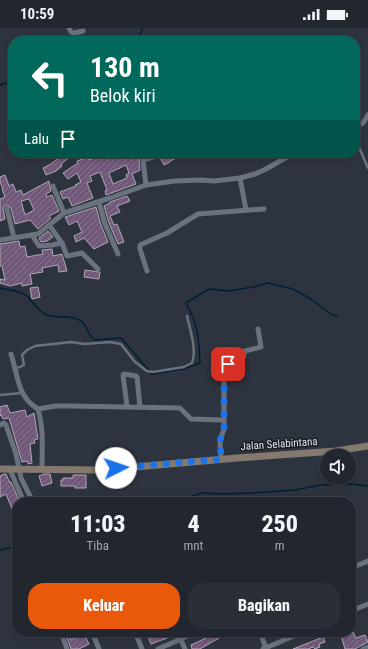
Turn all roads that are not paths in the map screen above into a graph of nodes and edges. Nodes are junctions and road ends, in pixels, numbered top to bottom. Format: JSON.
{"nodes":[{"id":1,"x":69,"y":28,"type":"edge"},
{"id":2,"x":83,"y":31,"type":"dead end"},
{"id":3,"x":368,"y":115,"type":"edge"},
{"id":4,"x":360,"y":125,"type":"edge"},
{"id":5,"x":360,"y":150,"type":"edge"},
{"id":6,"x":149,"y":158,"type":"edge"},
{"id":7,"x":286,"y":158,"type":"edge"},
{"id":8,"x":368,"y":168,"type":"edge"},
{"id":9,"x":240,"y":178,"type":"junction"},
{"id":10,"x":146,"y":185,"type":"junction"},
{"id":11,"x":53,"y":186,"type":"dead end"},
{"id":12,"x":99,"y":202,"type":"junction"},
{"id":13,"x":264,"y":209,"type":"dead end"},
{"id":14,"x":7,"y":210,"type":"dead end"},
{"id":15,"x":246,"y":210,"type":"junction"},
{"id":16,"x":64,"y":213,"type":"junction"},
{"id":17,"x":49,"y":225,"type":"junction"},
{"id":18,"x":32,"y":235,"type":"junction"},
{"id":19,"x":14,"y":238,"type":"junction"},
{"id":20,"x":0,"y":240,"type":"edge"},
{"id":21,"x":62,"y":243,"type":"junction"},
{"id":22,"x":118,"y":254,"type":"dead end"},
{"id":23,"x":98,"y":269,"type":"dead end"},
{"id":24,"x":147,"y":271,"type":"dead end"},
{"id":25,"x":187,"y":316,"type":"dead end"},
{"id":26,"x":258,"y":329,"type":"dead end"},
{"id":27,"x":11,"y":354,"type":"dead end"},
{"id":28,"x":15,"y":368,"type":"junction"},
{"id":29,"x":22,"y":393,"type":"junction"},
{"id":30,"x":0,"y":395,"type":"edge"},
{"id":31,"x":127,"y":406,"type":"junction"},
{"id":32,"x":140,"y":407,"type":"junction"},
{"id":33,"x":38,"y":409,"type":"junction"},
{"id":34,"x":224,"y":420,"type":"junction"},
{"id":35,"x":0,"y":425,"type":"edge"},
{"id":36,"x":368,"y":446,"type":"edge"},
{"id":37,"x":221,"y":459,"type":"junction"},
{"id":38,"x":0,"y":469,"type":"edge"},
{"id":39,"x":42,"y":469,"type":"junction"},
{"id":40,"x":10,"y":470,"type":"junction"},
{"id":41,"x":18,"y":470,"type":"junction"},
{"id":42,"x":22,"y":497,"type":"edge"},
{"id":43,"x":31,"y":497,"type":"edge"},
{"id":44,"x":368,"y":561,"type":"edge"},
{"id":45,"x":356,"y":566,"type":"edge"},
{"id":46,"x":368,"y":604,"type":"edge"},
{"id":47,"x":356,"y":609,"type":"edge"},
{"id":48,"x":63,"y":637,"type":"edge"},
{"id":49,"x":94,"y":637,"type":"edge"},
{"id":50,"x":137,"y":637,"type":"edge"},
{"id":51,"x":187,"y":637,"type":"edge"},
{"id":52,"x":262,"y":637,"type":"edge"},
{"id":53,"x":291,"y":637,"type":"edge"},
{"id":54,"x":181,"y":640,"type":"junction"},
{"id":55,"x":368,"y":647,"type":"edge"},
{"id":56,"x":265,"y":648,"type":"edge"},
{"id":57,"x":67,"y":649,"type":"edge"},
{"id":58,"x":99,"y":649,"type":"edge"},
{"id":59,"x":142,"y":649,"type":"edge"},
{"id":60,"x":158,"y":649,"type":"edge"},
{"id":61,"x":185,"y":649,"type":"edge"},
{"id":62,"x":363,"y":649,"type":"edge"}],
"edges":[{"from":1,"to":2,"type":"street"},
{"from":3,"to":4,"type":"street"},
{"from":5,"to":8,"type":"lane"},
{"from":6,"to":10,"type":"street"},
{"from":7,"to":9,"type":"street"},
{"from":9,"to":10,"type":"street"},
{"from":9,"to":15,"type":"street"},
{"from":10,"to":12,"type":"street"},
{"from":11,"to":16,"type":"street"},
{"from":12,"to":16,"type":"street"},
{"from":12,"to":22,"type":"street"},
{"from":13,"to":15,"type":"street"},
{"from":14,"to":19,"type":"street"},
{"from":15,"to":24,"type":"street"},
{"from":16,"to":17,"type":"street"},
{"from":17,"to":18,"type":"street"},
{"from":17,"to":21,"type":"street"},
{"from":18,"to":19,"type":"street"},
{"from":18,"to":21,"type":"street"},
{"from":19,"to":20,"type":"street"},
{"from":21,"to":23,"type":"street"},
{"from":25,"to":28,"type":"lane"},
{"from":26,"to":34,"type":"street"},
{"from":27,"to":28,"type":"street"},
{"from":28,"to":29,"type":"street"},
{"from":29,"to":30,"type":"lane"},
{"from":29,"to":33,"type":"street"},
{"from":31,"to":32,"type":"street"},
{"from":31,"to":32,"type":"street"},
{"from":31,"to":33,"type":"street"},
{"from":32,"to":34,"type":"street"},
{"from":33,"to":39,"type":"street"},
{"from":34,"to":37,"type":"street"},
{"from":35,"to":41,"type":"street"},
{"from":36,"to":37,"type":"street","name":"Jalan Selabintana"},
{"from":37,"to":39,"type":"street","name":"Jalan Selabintana"},
{"from":38,"to":40,"type":"street","name":"Jalan Selabintana"},
{"from":39,"to":41,"type":"street","name":"Jalan Selabintana"},
{"from":40,"to":41,"type":"street","name":"Jalan Selabintana"},
{"from":40,"to":42,"type":"street"},
{"from":41,"to":43,"type":"street"},
{"from":44,"to":45,"type":"street"},
{"from":46,"to":47,"type":"street"},
{"from":48,"to":57,"type":"street"},
{"from":49,"to":58,"type":"street"},
{"from":50,"to":59,"type":"street"},
{"from":51,"to":54,"type":"street"},
{"from":52,"to":56,"type":"street"},
{"from":53,"to":56,"type":"street"},
{"from":54,"to":60,"type":"street"},
{"from":54,"to":61,"type":"street"},
{"from":55,"to":62,"type":"street"}]}
